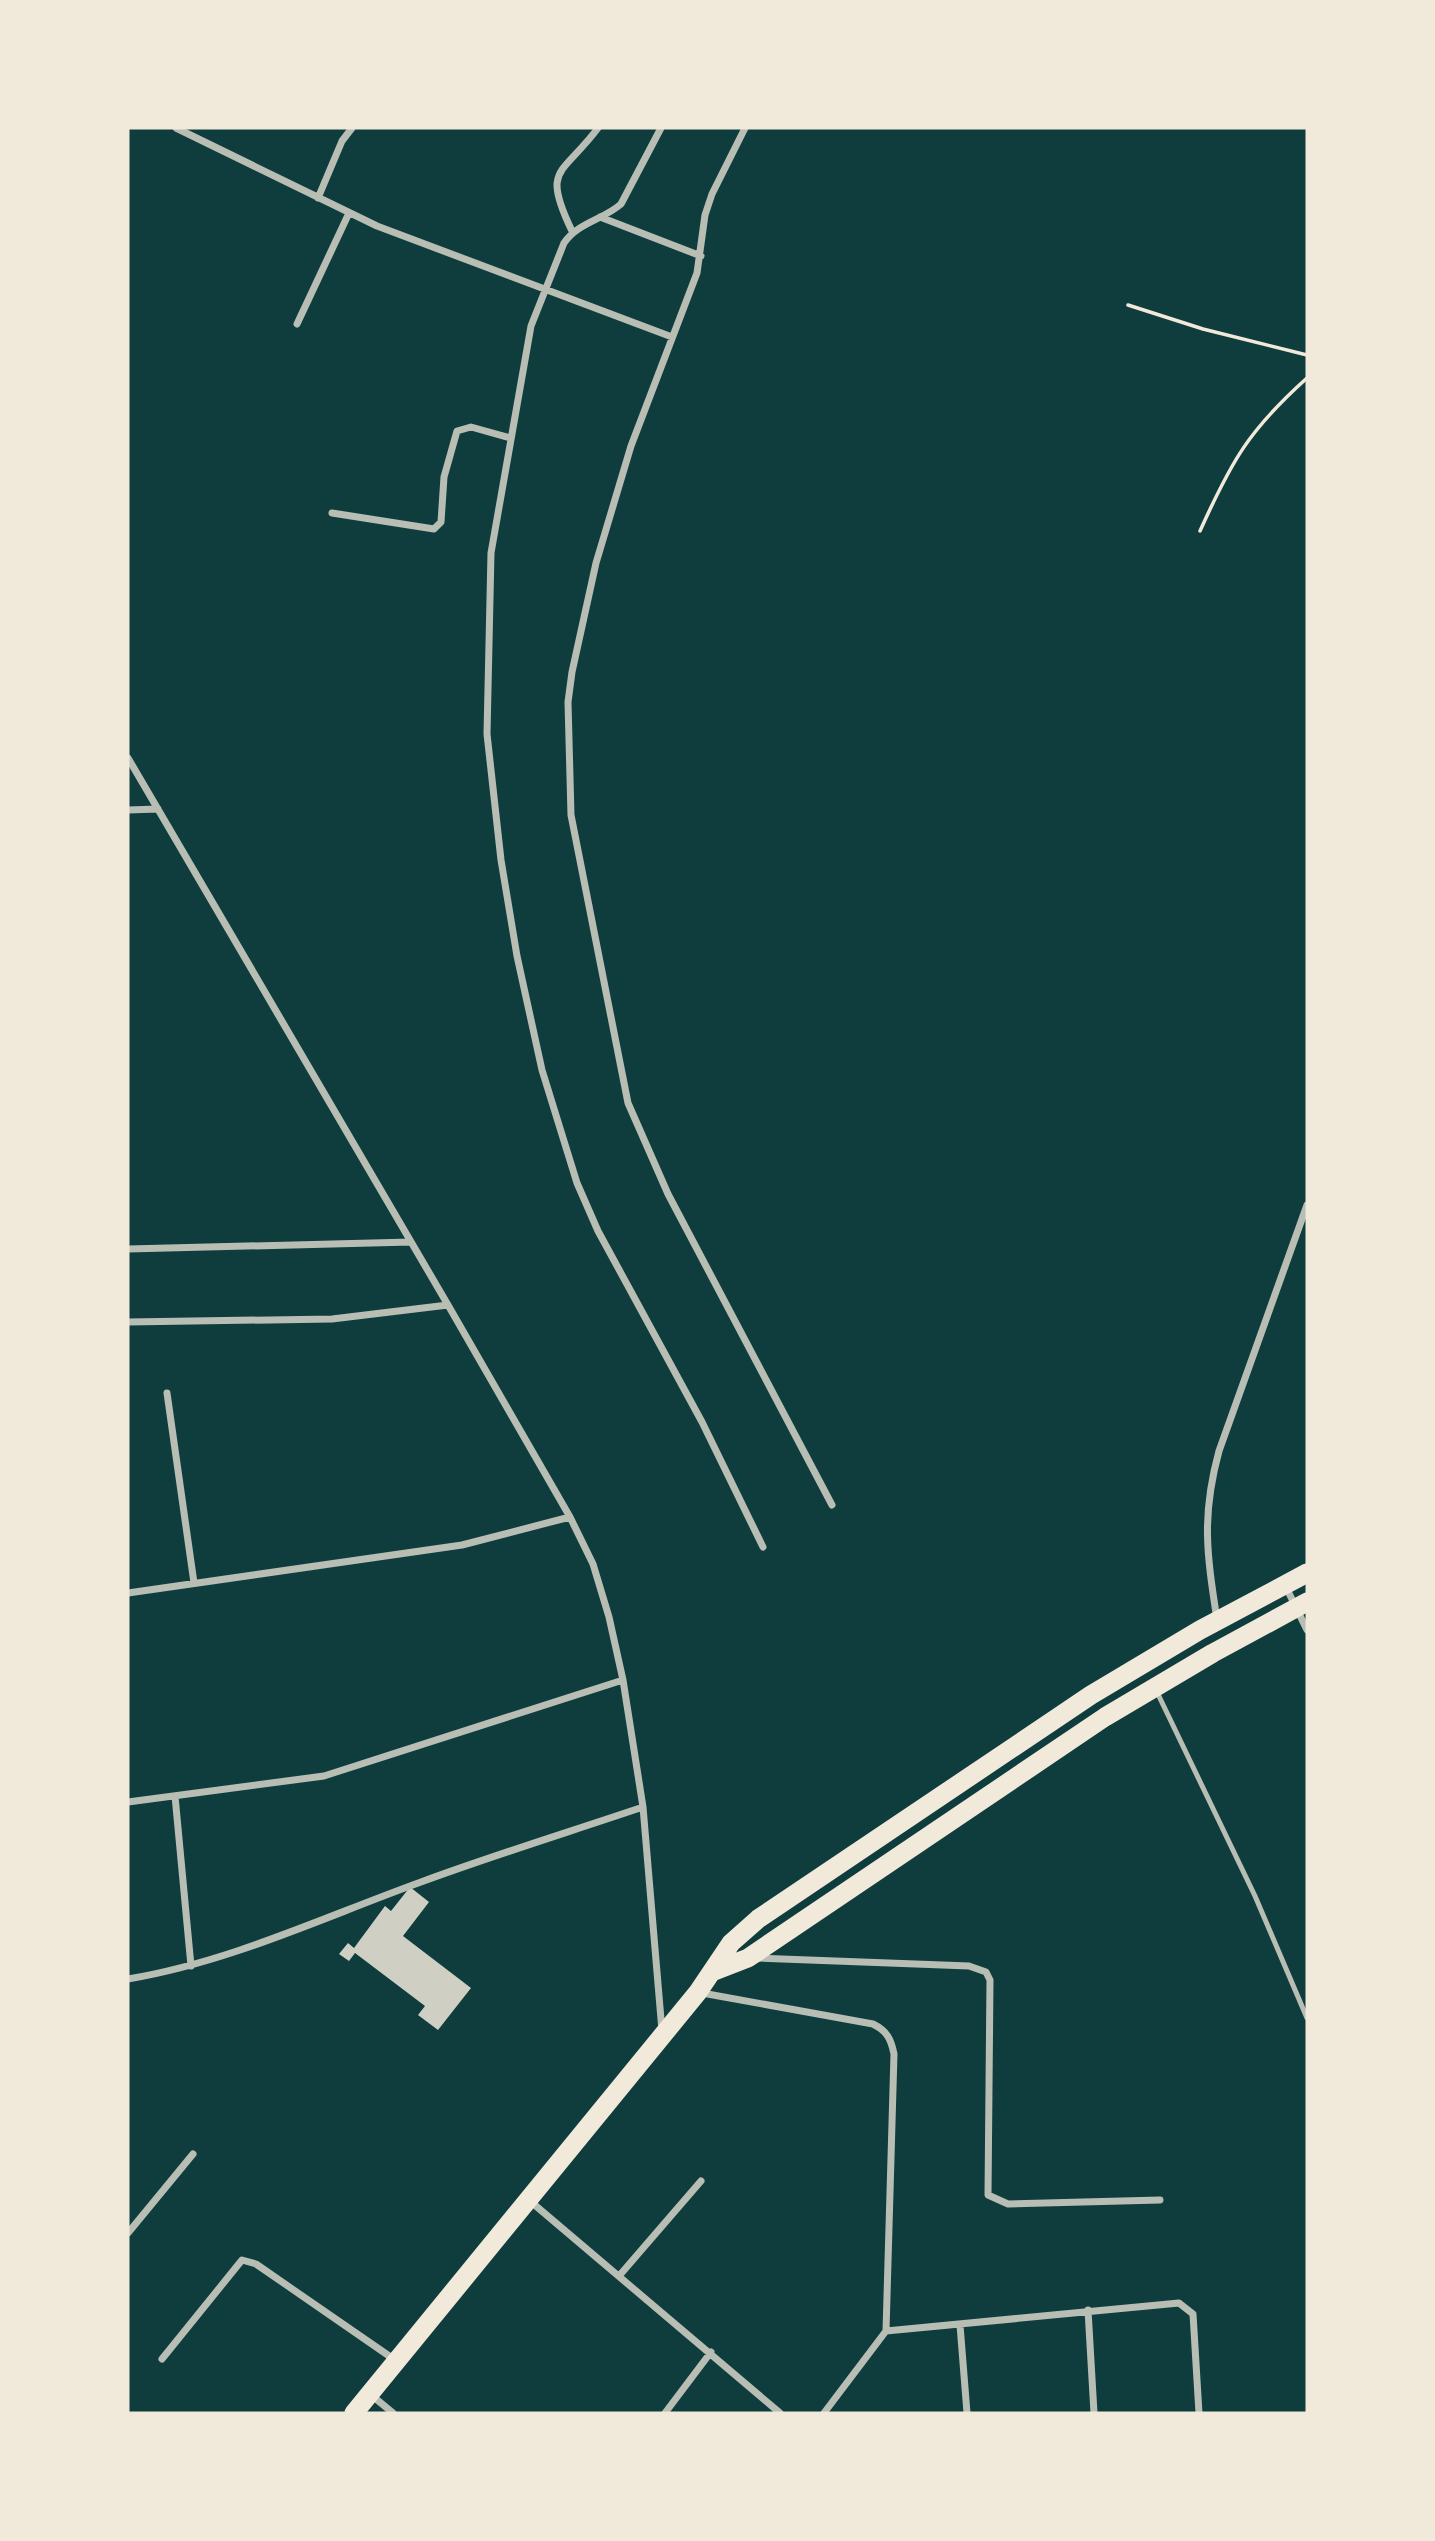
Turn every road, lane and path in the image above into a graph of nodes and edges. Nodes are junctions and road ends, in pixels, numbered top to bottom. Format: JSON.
{"nodes":[{"id":1,"x":176,"y":128,"type":"edge"},
{"id":2,"x":352,"y":128,"type":"edge"},
{"id":3,"x":598,"y":128,"type":"edge"},
{"id":4,"x":661,"y":128,"type":"edge"},
{"id":5,"x":746,"y":128,"type":"edge"},
{"id":6,"x":318,"y":198,"type":"junction"},
{"id":7,"x":349,"y":213,"type":"junction"},
{"id":8,"x":600,"y":217,"type":"junction"},
{"id":9,"x":572,"y":231,"type":"junction"},
{"id":10,"x":701,"y":256,"type":"junction"},
{"id":11,"x":543,"y":291,"type":"junction"},
{"id":12,"x":1128,"y":304,"type":"dead end"},
{"id":13,"x":297,"y":324,"type":"dead end"},
{"id":14,"x":672,"y":337,"type":"junction"},
{"id":15,"x":1307,"y":355,"type":"edge"},
{"id":16,"x":1307,"y":378,"type":"edge"},
{"id":17,"x":510,"y":438,"type":"junction"},
{"id":18,"x":332,"y":513,"type":"dead end"},
{"id":19,"x":1200,"y":531,"type":"dead end"},
{"id":20,"x":128,"y":758,"type":"edge"},
{"id":21,"x":158,"y":809,"type":"junction"},
{"id":22,"x":128,"y":810,"type":"edge"},
{"id":23,"x":1307,"y":1205,"type":"edge"},
{"id":24,"x":411,"y":1242,"type":"junction"},
{"id":25,"x":128,"y":1249,"type":"edge"},
{"id":26,"x":448,"y":1305,"type":"junction"},
{"id":27,"x":128,"y":1322,"type":"edge"},
{"id":28,"x":167,"y":1393,"type":"dead end"},
{"id":29,"x":832,"y":1505,"type":"dead end"},
{"id":30,"x":570,"y":1517,"type":"junction"},
{"id":31,"x":763,"y":1547,"type":"dead end"},
{"id":32,"x":1307,"y":1573,"type":"edge"},
{"id":33,"x":194,"y":1583,"type":"junction"},
{"id":34,"x":1285,"y":1585,"type":"junction"},
{"id":35,"x":128,"y":1593,"type":"edge"},
{"id":36,"x":1302,"y":1605,"type":"edge"},
{"id":37,"x":1217,"y":1621,"type":"junction"},
{"id":38,"x":1307,"y":1630,"type":"edge"},
{"id":39,"x":623,"y":1680,"type":"junction"},
{"id":40,"x":1154,"y":1687,"type":"junction"},
{"id":41,"x":175,"y":1796,"type":"junction"},
{"id":42,"x":128,"y":1802,"type":"edge"},
{"id":43,"x":643,"y":1807,"type":"junction"},
{"id":44,"x":748,"y":1958,"type":"junction"},
{"id":45,"x":191,"y":1966,"type":"junction"},
{"id":46,"x":712,"y":1972,"type":"junction"},
{"id":47,"x":128,"y":1979,"type":"edge"},
{"id":48,"x":698,"y":1992,"type":"junction"},
{"id":49,"x":1307,"y":2018,"type":"edge"},
{"id":50,"x":663,"y":2035,"type":"junction"},
{"id":51,"x":193,"y":2154,"type":"dead end"},
{"id":52,"x":701,"y":2181,"type":"dead end"},
{"id":53,"x":529,"y":2200,"type":"junction"},
{"id":54,"x":1160,"y":2200,"type":"dead end"},
{"id":55,"x":128,"y":2234,"type":"edge"},
{"id":56,"x":619,"y":2276,"type":"junction"},
{"id":57,"x":1088,"y":2310,"type":"junction"},
{"id":58,"x":960,"y":2325,"type":"junction"},
{"id":59,"x":886,"y":2331,"type":"junction"},
{"id":60,"x":711,"y":2352,"type":"junction"},
{"id":61,"x":162,"y":2359,"type":"dead end"},
{"id":62,"x":398,"y":2362,"type":"junction"},
{"id":63,"x":370,"y":2393,"type":"junction"},
{"id":64,"x":354,"y":2413,"type":"edge"},
{"id":65,"x":393,"y":2413,"type":"edge"},
{"id":66,"x":666,"y":2413,"type":"edge"},
{"id":67,"x":780,"y":2413,"type":"edge"},
{"id":68,"x":824,"y":2413,"type":"edge"},
{"id":69,"x":967,"y":2413,"type":"edge"},
{"id":70,"x":1094,"y":2413,"type":"edge"},
{"id":71,"x":1199,"y":2413,"type":"edge"}],
"edges":[{"from":1,"to":6,"type":"street"},
{"from":2,"to":6,"type":"street"},
{"from":3,"to":9,"type":"street"},
{"from":4,"to":8,"type":"street"},
{"from":5,"to":10,"type":"street"},
{"from":6,"to":7,"type":"street"},
{"from":7,"to":11,"type":"street"},
{"from":7,"to":13,"type":"street"},
{"from":8,"to":9,"type":"street"},
{"from":8,"to":10,"type":"street"},
{"from":9,"to":11,"type":"street"},
{"from":10,"to":14,"type":"street"},
{"from":11,"to":14,"type":"street"},
{"from":11,"to":17,"type":"street"},
{"from":12,"to":15,"type":"path"},
{"from":14,"to":29,"type":"street"},
{"from":16,"to":19,"type":"path"},
{"from":17,"to":18,"type":"street"},
{"from":17,"to":31,"type":"street"},
{"from":20,"to":21,"type":"street"},
{"from":21,"to":22,"type":"street"},
{"from":21,"to":24,"type":"street"},
{"from":23,"to":37,"type":"street"},
{"from":24,"to":25,"type":"street"},
{"from":24,"to":26,"type":"street"},
{"from":26,"to":27,"type":"street"},
{"from":26,"to":30,"type":"street"},
{"from":28,"to":33,"type":"street"},
{"from":30,"to":33,"type":"street"},
{"from":30,"to":39,"type":"street"},
{"from":32,"to":34,"type":"highway"},
{"from":33,"to":35,"type":"street"},
{"from":34,"to":36,"type":"street"},
{"from":34,"to":37,"type":"highway"},
{"from":36,"to":38,"type":"street"},
{"from":36,"to":40,"type":"highway"},
{"from":37,"to":46,"type":"highway"},
{"from":39,"to":41,"type":"street"},
{"from":39,"to":43,"type":"street"},
{"from":40,"to":44,"type":"highway"},
{"from":40,"to":49,"type":"lane"},
{"from":41,"to":42,"type":"street"},
{"from":41,"to":45,"type":"street"},
{"from":43,"to":45,"type":"street"},
{"from":43,"to":50,"type":"street"},
{"from":44,"to":46,"type":"highway"},
{"from":44,"to":54,"type":"street"},
{"from":45,"to":47,"type":"street"},
{"from":46,"to":48,"type":"highway"},
{"from":48,"to":50,"type":"highway"},
{"from":48,"to":59,"type":"street"},
{"from":50,"to":53,"type":"highway"},
{"from":51,"to":55,"type":"street"},
{"from":52,"to":56,"type":"street"},
{"from":53,"to":56,"type":"street"},
{"from":53,"to":62,"type":"highway"},
{"from":56,"to":60,"type":"street"},
{"from":57,"to":58,"type":"street"},
{"from":57,"to":70,"type":"street"},
{"from":57,"to":71,"type":"street"},
{"from":58,"to":59,"type":"street"},
{"from":58,"to":69,"type":"street"},
{"from":59,"to":68,"type":"street"},
{"from":60,"to":66,"type":"street"},
{"from":60,"to":67,"type":"street"},
{"from":61,"to":62,"type":"street"},
{"from":62,"to":63,"type":"highway"},
{"from":63,"to":64,"type":"highway"},
{"from":63,"to":65,"type":"street"}]}
